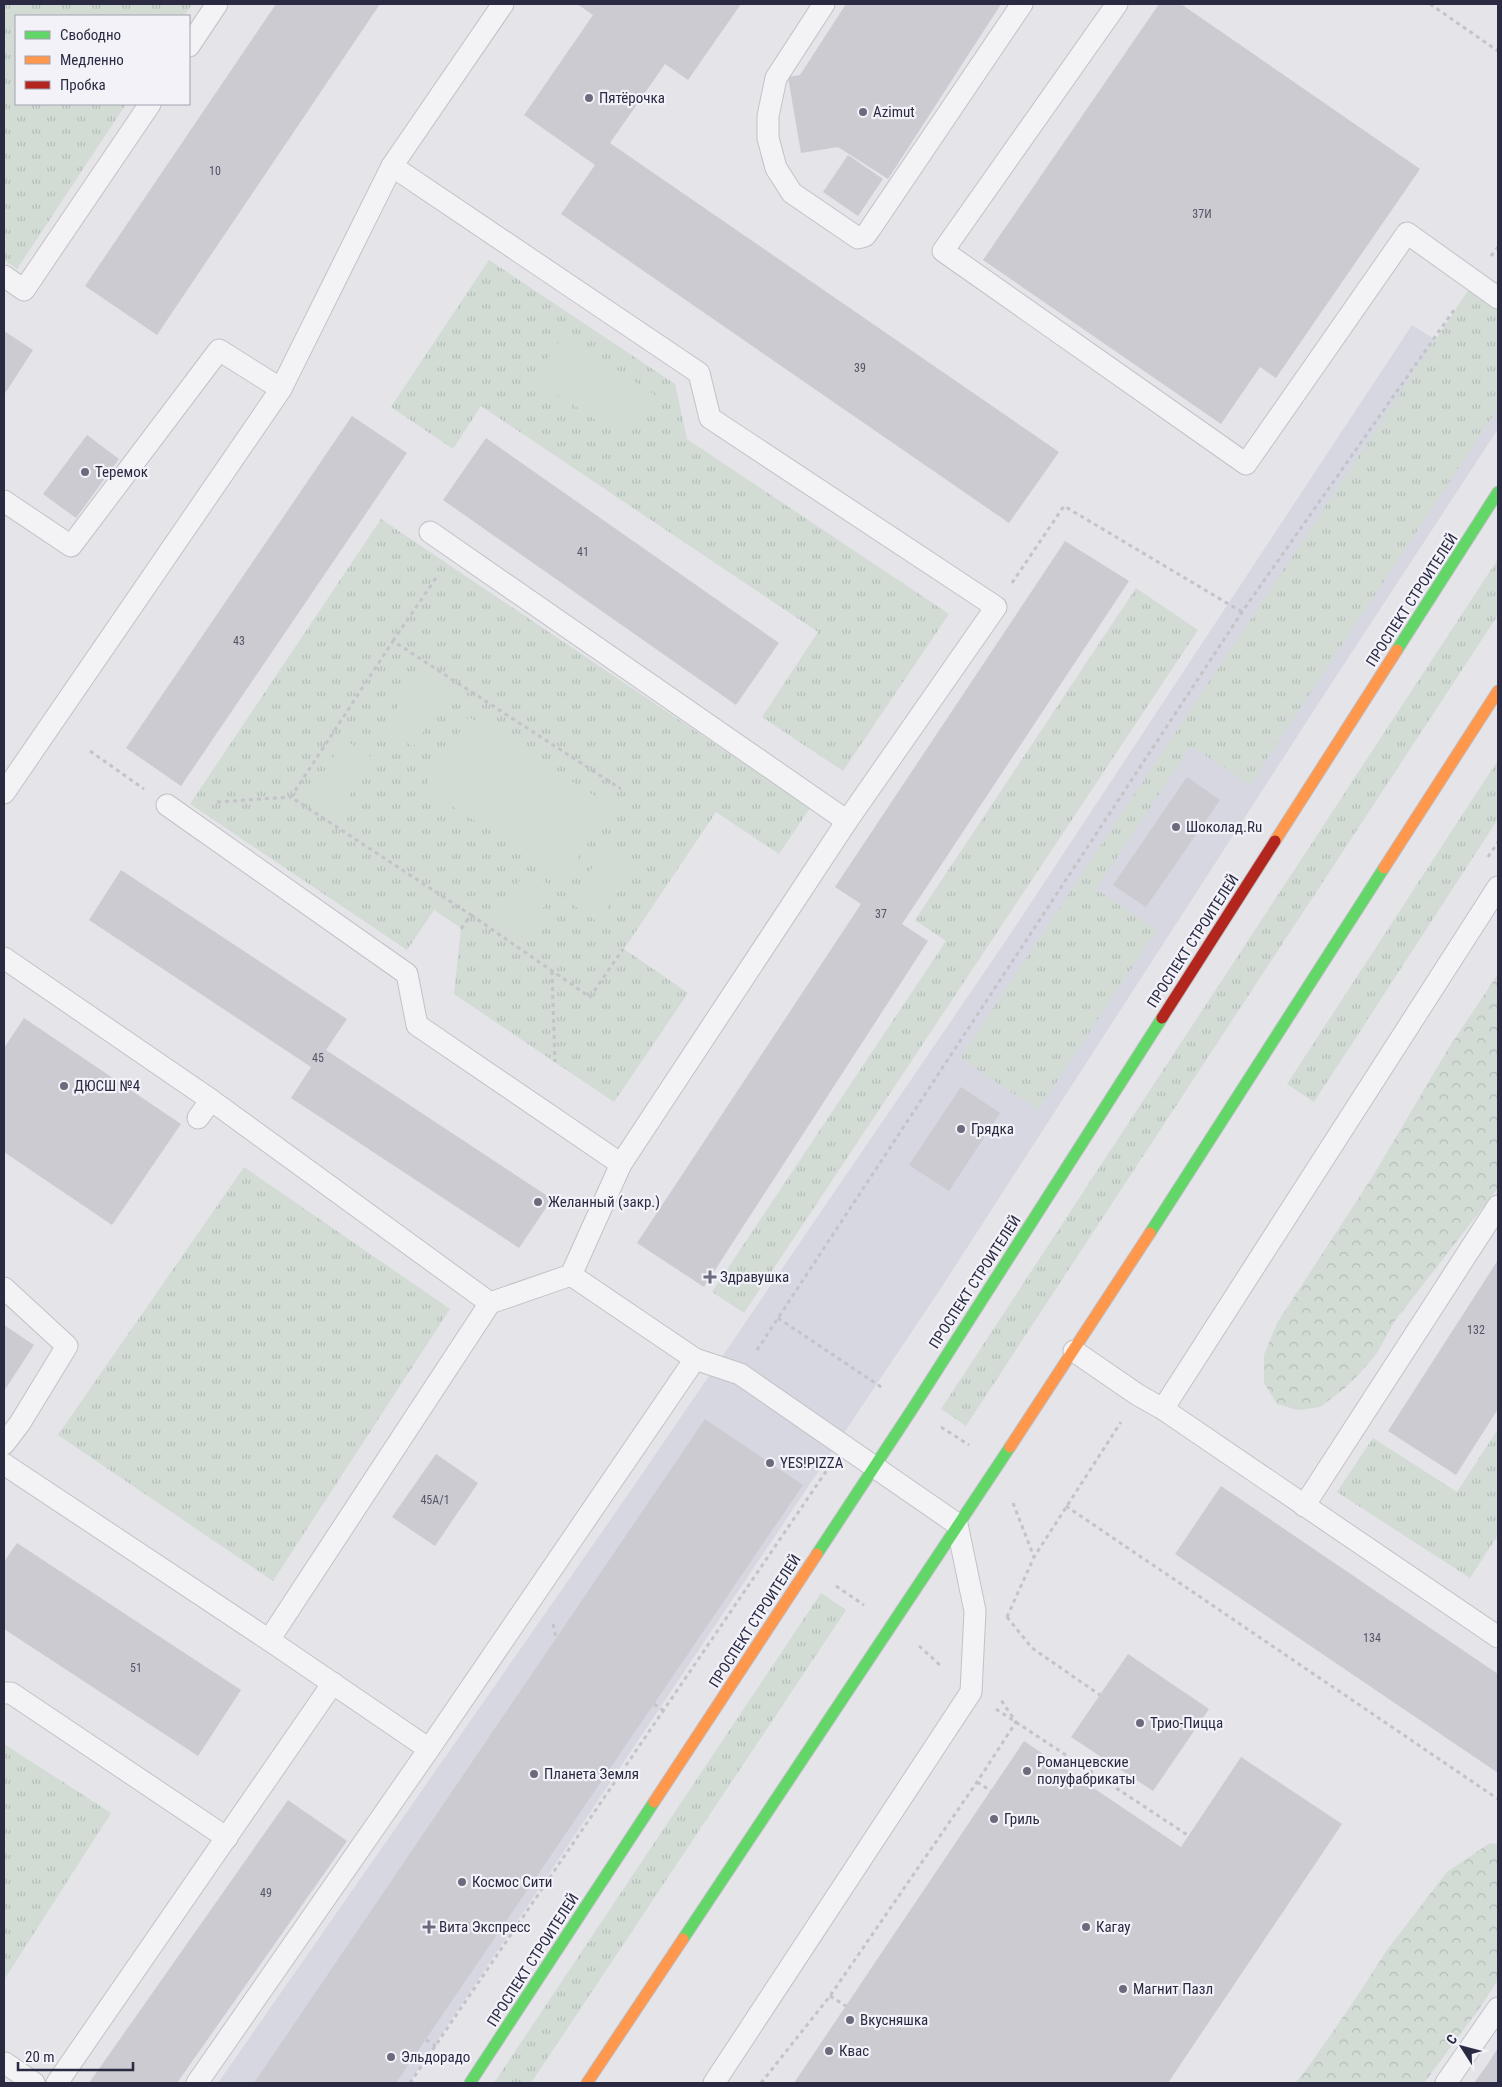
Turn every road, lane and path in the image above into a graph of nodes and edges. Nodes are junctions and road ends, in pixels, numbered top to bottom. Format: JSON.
{"nodes":[{"id":1,"x":217,"y":4,"type":"edge"},
{"id":2,"x":503,"y":4,"type":"edge"},
{"id":3,"x":824,"y":4,"type":"edge"},
{"id":4,"x":1022,"y":4,"type":"edge"},
{"id":5,"x":1117,"y":4,"type":"edge"},
{"id":6,"x":1430,"y":4,"type":"edge"},
{"id":7,"x":190,"y":44,"type":"edge"},
{"id":8,"x":1498,"y":51,"type":"edge"},
{"id":9,"x":149,"y":105,"type":"edge"},
{"id":10,"x":392,"y":166,"type":"junction"},
{"id":11,"x":1498,"y":247,"type":"edge"},
{"id":12,"x":4,"y":276,"type":"edge"},
{"id":13,"x":1474,"y":281,"type":"junction"},
{"id":14,"x":1498,"y":298,"type":"edge"},
{"id":15,"x":281,"y":389,"type":"junction"},
{"id":16,"x":1498,"y":492,"type":"edge"},
{"id":17,"x":4,"y":501,"type":"edge"},
{"id":18,"x":430,"y":532,"type":"dead end"},
{"id":19,"x":455,"y":549,"type":"junction"},
{"id":20,"x":996,"y":606,"type":"junction"},
{"id":21,"x":1242,"y":612,"type":"junction"},
{"id":22,"x":393,"y":641,"type":"junction"},
{"id":23,"x":1498,"y":691,"type":"edge"},
{"id":24,"x":621,"y":789,"type":"dead end"},
{"id":25,"x":4,"y":792,"type":"edge"},
{"id":26,"x":167,"y":805,"type":"dead end"},
{"id":27,"x":847,"y":821,"type":"junction"},
{"id":28,"x":1498,"y":842,"type":"edge"},
{"id":29,"x":1487,"y":858,"type":"dead end"},
{"id":30,"x":1498,"y":887,"type":"edge"},
{"id":31,"x":471,"y":914,"type":"junction"},
{"id":32,"x":462,"y":929,"type":"dead end"},
{"id":33,"x":623,"y":949,"type":"dead end"},
{"id":34,"x":4,"y":958,"type":"edge"},
{"id":35,"x":552,"y":971,"type":"junction"},
{"id":36,"x":555,"y":1062,"type":"dead end"},
{"id":37,"x":211,"y":1100,"type":"junction"},
{"id":38,"x":198,"y":1118,"type":"dead end"},
{"id":39,"x":620,"y":1164,"type":"junction"},
{"id":40,"x":1498,"y":1206,"type":"edge"},
{"id":41,"x":571,"y":1275,"type":"junction"},
{"id":42,"x":4,"y":1288,"type":"edge"},
{"id":43,"x":490,"y":1302,"type":"junction"},
{"id":44,"x":1074,"y":1351,"type":"junction"},
{"id":45,"x":695,"y":1359,"type":"junction"},
{"id":46,"x":740,"y":1374,"type":"junction"},
{"id":47,"x":1138,"y":1395,"type":"junction"},
{"id":48,"x":1163,"y":1409,"type":"junction"},
{"id":49,"x":4,"y":1444,"type":"edge"},
{"id":50,"x":843,"y":1445,"type":"junction"},
{"id":51,"x":4,"y":1464,"type":"edge"},
{"id":52,"x":998,"y":1464,"type":"junction"},
{"id":53,"x":874,"y":1466,"type":"junction"},
{"id":54,"x":1066,"y":1506,"type":"junction"},
{"id":55,"x":1304,"y":1506,"type":"junction"},
{"id":56,"x":957,"y":1524,"type":"junction"},
{"id":57,"x":1034,"y":1557,"type":"junction"},
{"id":58,"x":808,"y":1568,"type":"junction"},
{"id":59,"x":1007,"y":1617,"type":"junction"},
{"id":60,"x":893,"y":1624,"type":"junction"},
{"id":61,"x":1005,"y":1626,"type":"dead end"},
{"id":62,"x":1498,"y":1638,"type":"edge"},
{"id":63,"x":269,"y":1640,"type":"junction"},
{"id":64,"x":333,"y":1683,"type":"junction"},
{"id":65,"x":4,"y":1693,"type":"edge"},
{"id":66,"x":1100,"y":1695,"type":"dead end"},
{"id":67,"x":1000,"y":1699,"type":"dead end"},
{"id":68,"x":654,"y":1704,"type":"dead end"},
{"id":69,"x":664,"y":1711,"type":"junction"},
{"id":70,"x":1016,"y":1722,"type":"junction"},
{"id":71,"x":429,"y":1749,"type":"junction"},
{"id":72,"x":977,"y":1782,"type":"junction"},
{"id":73,"x":991,"y":1791,"type":"dead end"},
{"id":74,"x":1498,"y":1799,"type":"edge"},
{"id":75,"x":1189,"y":1836,"type":"dead end"},
{"id":76,"x":227,"y":1838,"type":"junction"},
{"id":77,"x":830,"y":1996,"type":"junction"},
{"id":78,"x":846,"y":2006,"type":"dead end"},
{"id":79,"x":1498,"y":2008,"type":"edge"},
{"id":80,"x":426,"y":2040,"type":"dead end"},
{"id":81,"x":436,"y":2046,"type":"junction"},
{"id":82,"x":4,"y":2064,"type":"edge"},
{"id":83,"x":34,"y":2083,"type":"edge"},
{"id":84,"x":57,"y":2083,"type":"edge"},
{"id":85,"x":197,"y":2083,"type":"edge"},
{"id":86,"x":410,"y":2083,"type":"edge"},
{"id":87,"x":470,"y":2083,"type":"edge"},
{"id":88,"x":587,"y":2083,"type":"edge"},
{"id":89,"x":714,"y":2083,"type":"edge"},
{"id":90,"x":761,"y":2083,"type":"edge"},
{"id":91,"x":1446,"y":2083,"type":"edge"}],
"edges":[{"from":1,"to":7,"type":"lane"},
{"from":2,"to":10,"type":"lane"},
{"from":3,"to":4,"type":"lane"},
{"from":5,"to":13,"type":"lane"},
{"from":6,"to":8,"type":"path"},
{"from":9,"to":12,"type":"lane"},
{"from":10,"to":15,"type":"lane"},
{"from":10,"to":20,"type":"lane"},
{"from":11,"to":13,"type":"path"},
{"from":13,"to":14,"type":"lane"},
{"from":13,"to":21,"type":"path"},
{"from":15,"to":17,"type":"lane"},
{"from":15,"to":25,"type":"lane"},
{"from":16,"to":53,"type":"main road","name":"ПРОСПЕКТ СТРОИТЕЛЕЙ"},
{"from":18,"to":19,"type":"lane"},
{"from":19,"to":22,"type":"path"},
{"from":19,"to":27,"type":"lane"},
{"from":20,"to":21,"type":"path"},
{"from":20,"to":27,"type":"lane"},
{"from":21,"to":46,"type":"path"},
{"from":22,"to":24,"type":"path"},
{"from":22,"to":31,"type":"path"},
{"from":23,"to":44,"type":"main road"},
{"from":26,"to":39,"type":"lane"},
{"from":27,"to":39,"type":"lane"},
{"from":28,"to":29,"type":"path"},
{"from":30,"to":48,"type":"lane"},
{"from":31,"to":32,"type":"path"},
{"from":31,"to":35,"type":"path"},
{"from":33,"to":35,"type":"path"},
{"from":34,"to":37,"type":"lane"},
{"from":35,"to":36,"type":"path"},
{"from":37,"to":38,"type":"lane"},
{"from":37,"to":43,"type":"lane"},
{"from":39,"to":41,"type":"lane"},
{"from":40,"to":55,"type":"lane"},
{"from":41,"to":43,"type":"lane"},
{"from":41,"to":45,"type":"lane"},
{"from":42,"to":49,"type":"lane"},
{"from":43,"to":63,"type":"lane"},
{"from":44,"to":47,"type":"lane"},
{"from":44,"to":52,"type":"main road"},
{"from":45,"to":46,"type":"lane"},
{"from":45,"to":71,"type":"lane"},
{"from":46,"to":50,"type":"lane"},
{"from":47,"to":48,"type":"lane"},
{"from":47,"to":54,"type":"path"},
{"from":48,"to":55,"type":"lane"},
{"from":50,"to":53,"type":"lane"},
{"from":50,"to":69,"type":"path"},
{"from":51,"to":63,"type":"lane"},
{"from":52,"to":56,"type":"main road"},
{"from":52,"to":57,"type":"path"},
{"from":53,"to":56,"type":"lane"},
{"from":53,"to":58,"type":"main road","name":"ПРОСПЕКТ СТРОИТЕЛЕЙ"},
{"from":54,"to":57,"type":"path"},
{"from":54,"to":74,"type":"path"},
{"from":55,"to":62,"type":"lane"},
{"from":56,"to":60,"type":"main road"},
{"from":56,"to":89,"type":"lane"},
{"from":57,"to":59,"type":"path"},
{"from":58,"to":60,"type":"path"},
{"from":58,"to":87,"type":"main road","name":"ПРОСПЕКТ СТРОИТЕЛЕЙ"},
{"from":59,"to":61,"type":"path"},
{"from":59,"to":66,"type":"path"},
{"from":60,"to":88,"type":"main road"},
{"from":63,"to":64,"type":"lane"},
{"from":64,"to":71,"type":"lane"},
{"from":64,"to":76,"type":"lane"},
{"from":65,"to":76,"type":"lane"},
{"from":67,"to":70,"type":"path"},
{"from":68,"to":69,"type":"path"},
{"from":69,"to":81,"type":"path"},
{"from":70,"to":72,"type":"path"},
{"from":70,"to":75,"type":"path"},
{"from":71,"to":85,"type":"lane"},
{"from":72,"to":73,"type":"path"},
{"from":72,"to":77,"type":"path"},
{"from":76,"to":84,"type":"lane"},
{"from":77,"to":78,"type":"path"},
{"from":77,"to":90,"type":"path"},
{"from":79,"to":91,"type":"lane"},
{"from":80,"to":81,"type":"path"},
{"from":81,"to":86,"type":"path"},
{"from":82,"to":83,"type":"lane"}]}
